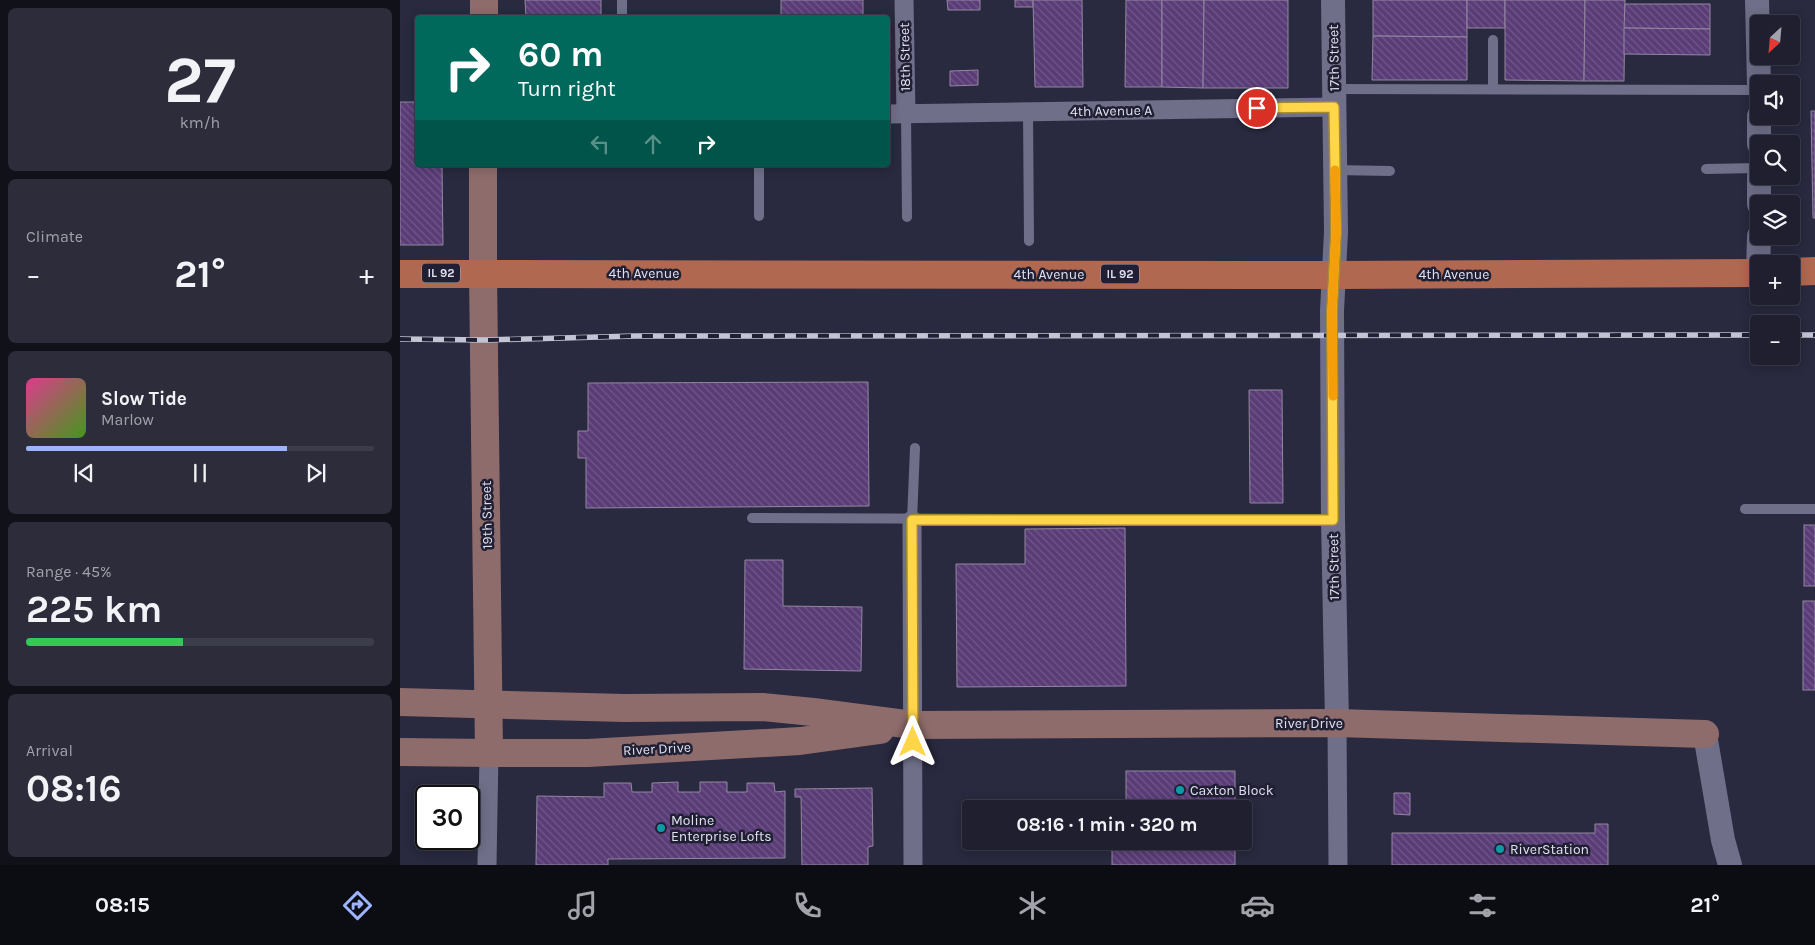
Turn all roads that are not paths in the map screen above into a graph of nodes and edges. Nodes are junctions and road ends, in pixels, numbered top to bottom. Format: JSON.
{"nodes":[{"id":1,"x":484,"y":0,"type":"edge"},
{"id":2,"x":622,"y":0,"type":"edge"},
{"id":3,"x":904,"y":0,"type":"edge"},
{"id":4,"x":1333,"y":0,"type":"edge"},
{"id":5,"x":1757,"y":0,"type":"edge"},
{"id":6,"x":484,"y":15,"type":"edge"},
{"id":7,"x":622,"y":15,"type":"edge"},
{"id":8,"x":1493,"y":40,"type":"dead end"},
{"id":9,"x":1759,"y":75,"type":"edge"},
{"id":10,"x":1493,"y":89,"type":"junction"},
{"id":11,"x":1750,"y":90,"type":"edge"},
{"id":12,"x":1334,"y":98,"type":"junction"},
{"id":13,"x":1028,"y":112,"type":"junction"},
{"id":14,"x":897,"y":114,"type":"edge"},
{"id":15,"x":483,"y":167,"type":"edge"},
{"id":16,"x":759,"y":167,"type":"edge"},
{"id":17,"x":1750,"y":168,"type":"edge"},
{"id":18,"x":1706,"y":169,"type":"dead end"},
{"id":19,"x":1335,"y":170,"type":"junction"},
{"id":20,"x":1390,"y":171,"type":"dead end"},
{"id":21,"x":759,"y":216,"type":"dead end"},
{"id":22,"x":907,"y":217,"type":"dead end"},
{"id":23,"x":1029,"y":241,"type":"dead end"},
{"id":24,"x":1815,"y":271,"type":"edge"},
{"id":25,"x":1800,"y":272,"type":"edge"},
{"id":26,"x":483,"y":273,"type":"junction"},
{"id":27,"x":1750,"y":273,"type":"edge"},
{"id":28,"x":400,"y":274,"type":"edge"},
{"id":29,"x":1335,"y":274,"type":"junction"},
{"id":30,"x":915,"y":448,"type":"dead end"},
{"id":31,"x":1745,"y":509,"type":"dead end"},
{"id":32,"x":1815,"y":509,"type":"edge"},
{"id":33,"x":752,"y":518,"type":"dead end"},
{"id":34,"x":912,"y":520,"type":"junction"},
{"id":35,"x":1333,"y":520,"type":"junction"},
{"id":36,"x":400,"y":702,"type":"edge"},
{"id":37,"x":489,"y":705,"type":"junction"},
{"id":38,"x":1337,"y":723,"type":"junction"},
{"id":39,"x":913,"y":725,"type":"junction"},
{"id":40,"x":1705,"y":734,"type":"joint"},
{"id":41,"x":400,"y":752,"type":"edge"},
{"id":42,"x":489,"y":754,"type":"junction"},
{"id":43,"x":487,"y":865,"type":"edge"},
{"id":44,"x":913,"y":865,"type":"edge"},
{"id":45,"x":1338,"y":865,"type":"edge"},
{"id":46,"x":1730,"y":865,"type":"edge"}],
"edges":[{"from":1,"to":6,"type":"main road"},
{"from":2,"to":7,"type":"lane"},
{"from":3,"to":14,"type":"street","name":"18th Street"},
{"from":4,"to":12,"type":"street","name":"17th Street"},
{"from":5,"to":9,"type":"street"},
{"from":8,"to":10,"type":"lane"},
{"from":10,"to":11,"type":"lane"},
{"from":10,"to":12,"type":"lane"},
{"from":12,"to":13,"type":"street","name":"4th Avenue A"},
{"from":12,"to":19,"type":"street","name":"17th Street"},
{"from":13,"to":14,"type":"street","name":"4th Avenue A"},
{"from":13,"to":23,"type":"lane"},
{"from":14,"to":22,"type":"lane"},
{"from":15,"to":26,"type":"main road","name":"19th Street"},
{"from":16,"to":21,"type":"lane"},
{"from":17,"to":18,"type":"lane"},
{"from":19,"to":20,"type":"lane"},
{"from":19,"to":29,"type":"street","name":"17th Street"},
{"from":24,"to":25,"type":"main road"},
{"from":26,"to":28,"type":"main road","name":"4th Avenue","number":"IL 92"},
{"from":26,"to":29,"type":"main road","name":"4th Avenue","number":"IL 92"},
{"from":26,"to":37,"type":"main road","name":"19th Street"},
{"from":27,"to":29,"type":"main road","name":"4th Avenue","number":"IL 92"},
{"from":29,"to":35,"type":"street","name":"17th Street"},
{"from":30,"to":34,"type":"lane"},
{"from":31,"to":32,"type":"lane"},
{"from":33,"to":34,"type":"lane"},
{"from":34,"to":35,"type":"lane"},
{"from":34,"to":39,"type":"street"},
{"from":35,"to":38,"type":"street","name":"17th Street"},
{"from":36,"to":37,"type":"main road","name":"River Drive"},
{"from":37,"to":39,"type":"main road","name":"River Drive"},
{"from":37,"to":42,"type":"main road","name":"19th Street"},
{"from":38,"to":39,"type":"main road","name":"River Drive"},
{"from":38,"to":40,"type":"main road","name":"River Drive"},
{"from":38,"to":45,"type":"street","name":"17th Street"},
{"from":39,"to":42,"type":"main road","name":"River Drive"},
{"from":39,"to":44,"type":"street"},
{"from":40,"to":46,"type":"street"},
{"from":41,"to":42,"type":"main road","name":"River Drive"},
{"from":42,"to":43,"type":"street","name":"19th Street"}]}
